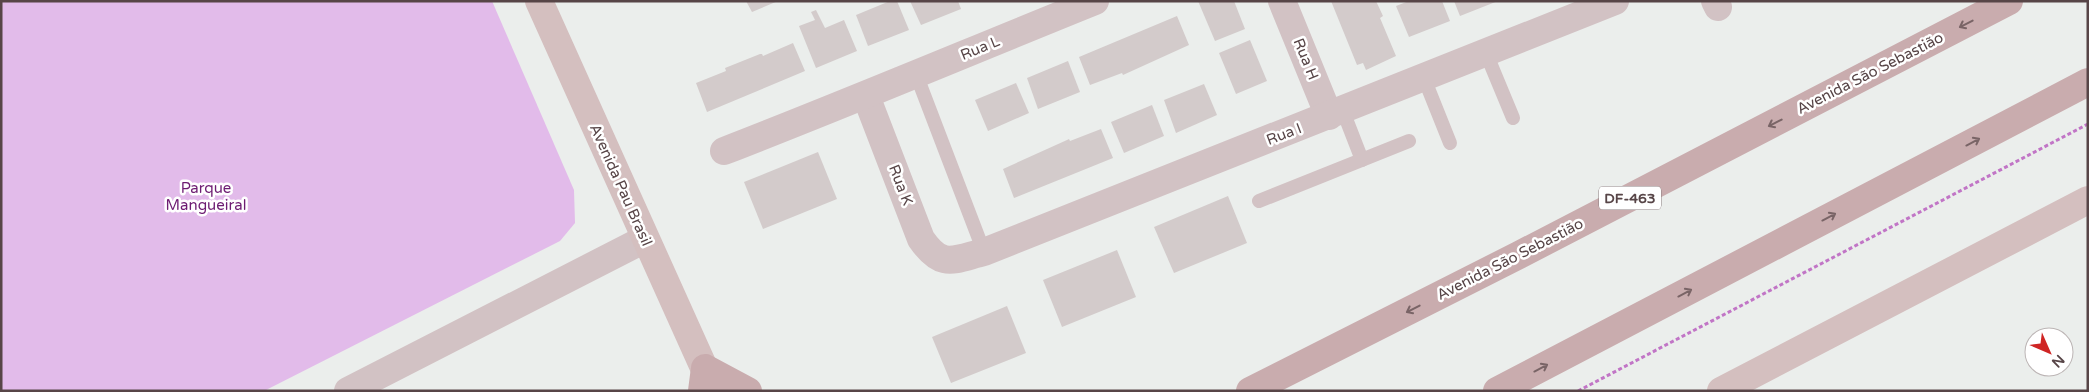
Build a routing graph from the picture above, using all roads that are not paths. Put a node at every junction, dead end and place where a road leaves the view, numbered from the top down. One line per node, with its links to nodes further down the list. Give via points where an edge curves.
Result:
1 (539, 1): 19 (street, Avenida Pau Brasil)
2 (1095, 1): 7 (street, Rua L)
3 (1282, 1): 11 (street, Rua H)
4 (1615, 1): 6 (street, Rua I)
5 (2009, 1): 25 (main road, Avenida São Sebastião / DF-463, one-way to 25)
6 (1486, 53): 8 (street, Rua I); 12 (lane)
7 (916, 74): 10 (street, Rua L); 20 (lane)
8 (1424, 78): 11 (street, Rua I); 14 (lane)
9 (2088, 82): 26 (main road, one-way to 9)
10 (866, 96): 15 (street, Rua L); 21 (street, Rua K, via 921,239 932,254)
11 (1336, 113): 16 (lane); 20 (street, Rua I)
12 (1513, 118)
13 (1409, 141): 16 (lane)
14 (1450, 143)
15 (724, 151)
16 (1362, 160): 18 (lane)
17 (2088, 200): 27 (street)
18 (1259, 201)
19 (645, 239): 22 (street, Avenida Pau Brasil); 23 (street)
20 (984, 252): 21 (street, Rua I)
21 (950, 260)
22 (707, 383): 24 (main road)
23 (348, 391)
24 (748, 391)
25 (1250, 391)
26 (1498, 391)
27 (1721, 391)

